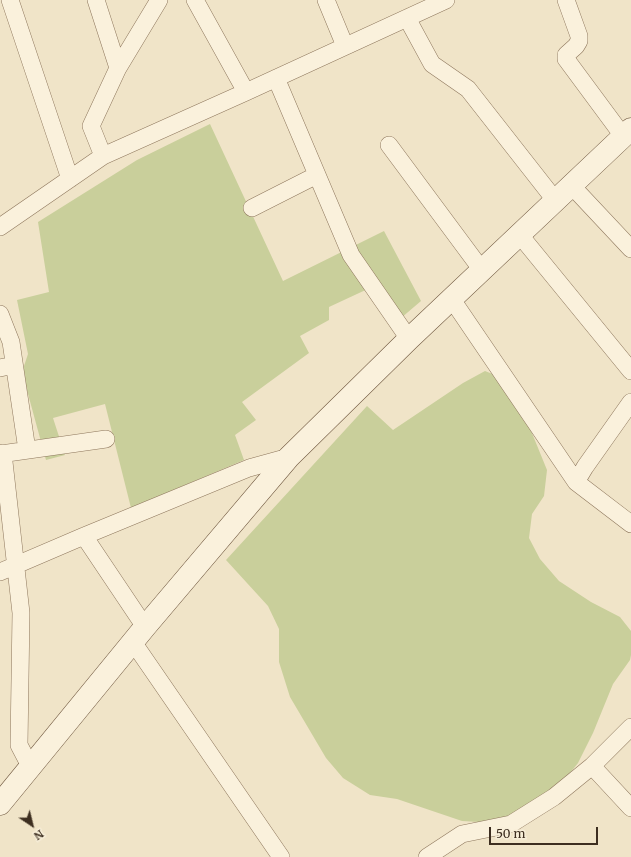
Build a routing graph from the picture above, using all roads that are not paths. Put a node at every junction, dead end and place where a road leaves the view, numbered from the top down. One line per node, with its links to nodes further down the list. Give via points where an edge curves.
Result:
1 (10, 0): 17 (street)
2 (96, 0): 10 (street)
3 (159, 0): 10 (street)
4 (195, 0): 12 (street)
5 (326, 0): 9 (street)
6 (446, 0): 8 (street)
7 (566, 0): 13 (street, via 579,36 579,42 566,54 566,59)
8 (408, 18): 9 (street); 19 (street, via 432,64 468,89)
9 (345, 46): 11 (street)
10 (118, 68): 15 (street, via 91,126)
11 (276, 78): 12 (street); 16 (street)
12 (246, 92): 15 (street)
13 (627, 132): 18 (main road)
14 (389, 145): 24 (street)
15 (103, 156): 17 (street)
16 (317, 175): 20 (street); 27 (street, via 351,255)
17 (70, 179): 21 (street)
18 (571, 184): 19 (main road); 23 (street)
19 (555, 200): 22 (main road)
20 (252, 208)
21 (1, 225)
22 (519, 234): 24 (main road); 29 (street)
23 (631, 249)
24 (482, 269): 25 (main road)
25 (451, 298): 27 (main road); 35 (street)
26 (0, 314): 28 (street, via 11,342)
27 (409, 338): 34 (main road)
28 (7, 367): 32 (street)
29 (631, 371)
30 (631, 402): 35 (street)
31 (106, 438): 32 (street)
32 (27, 450): 33 (street)
33 (1, 454): 38 (street)
34 (289, 457): 37 (street, via 249,468); 40 (main road)
35 (576, 482): 36 (street)
36 (631, 524)
37 (84, 536): 38 (street); 40 (street)
38 (16, 564): 39 (street); 43 (street, via 22,613 19,745)
39 (0, 572)
40 (139, 634): 43 (main road); 46 (street)
41 (631, 727): 42 (street)
42 (592, 766): 45 (street); 47 (street, via 554,797 511,824 462,834)
43 (31, 768): 44 (main road)
44 (0, 804)
45 (631, 808)
46 (281, 857)
47 (427, 857)

